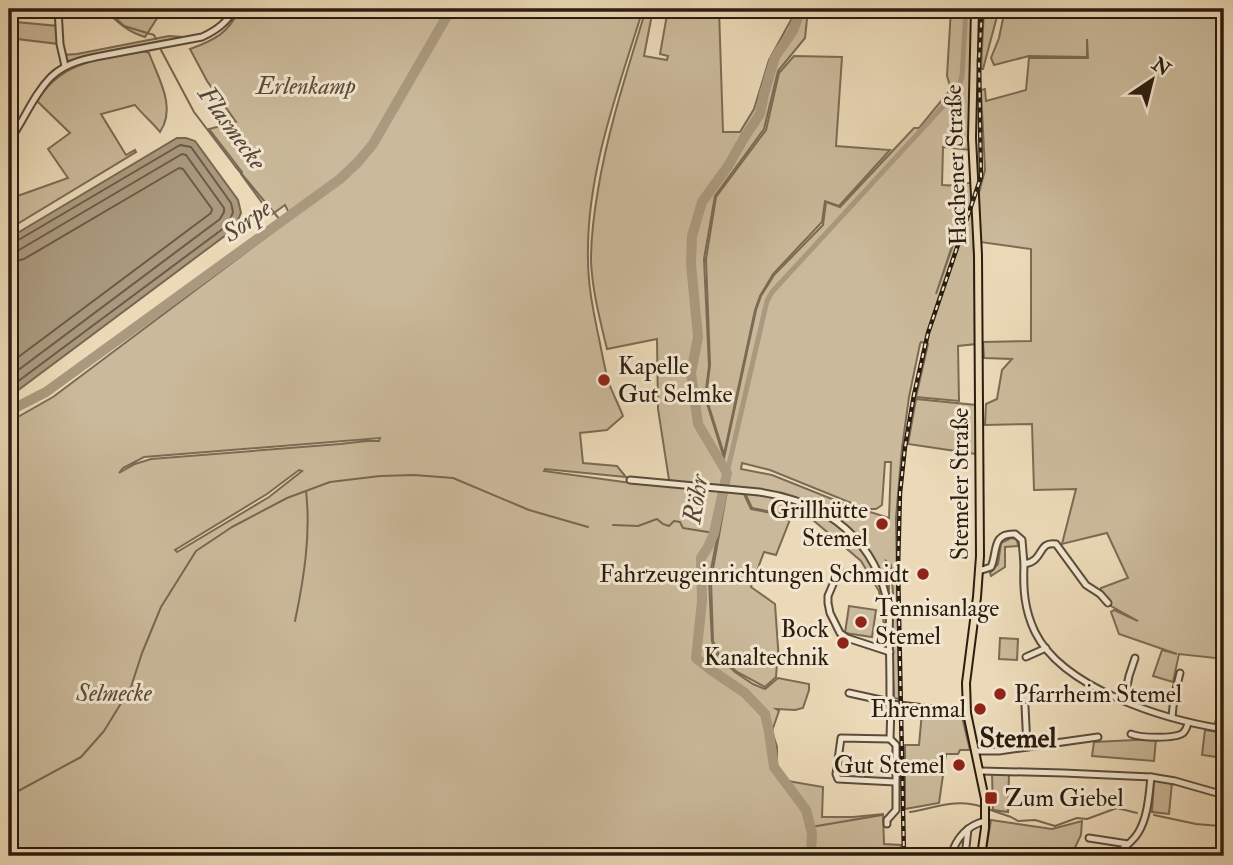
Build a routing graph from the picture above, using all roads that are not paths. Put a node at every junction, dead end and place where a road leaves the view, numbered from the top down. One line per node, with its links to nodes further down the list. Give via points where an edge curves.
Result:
1 (58, 9): 4 (street)
2 (234, 9): 4 (street, via 219,28 202,37)
3 (975, 9): 6 (main road, Hachener Straße, via 972,138)
4 (65, 66): 5 (street, via 40,90)
5 (9, 141)
6 (979, 319): 10 (main road, Stemeler Straße)
7 (630, 480): 13 (street, via 760,492 821,511 848,530 869,555 889,611)
8 (1024, 564): 10 (street, via 1022,540 1008,534 998,540 991,567); 11 (street, via 1038,558 1045,546 1056,544 1086,585); 12 (street, via 1026,606)
9 (839, 570): 13 (street, via 828,603 840,633)
10 (979, 571): 21 (main road, Stemeler Straße, via 966,683)
11 (1108, 603)
12 (1046, 648): 14 (street); 18 (street, via 1062,666)
13 (890, 652): 19 (street)
14 (1026, 657)
15 (1135, 658): 18 (street)
16 (1180, 673): 23 (street)
17 (849, 693): 19 (street)
18 (1124, 701): 23 (street)
19 (891, 703): 21 (street); 28 (street)
20 (1025, 706): 29 (street)
21 (967, 713): 30 (main road, Stemeler Straße)
22 (1224, 714): 25 (street)
23 (1172, 717): 24 (street)
24 (1188, 723): 25 (street); 26 (street, via 1178,735)
25 (1221, 728)
26 (1131, 734)
27 (1098, 737): 29 (street)
28 (890, 739): 33 (street, via 895,745); 33 (street, via 841,738 836,774 838,779)
29 (1027, 747): 30 (street)
30 (975, 751): 31 (main road, Stemeler Straße)
31 (981, 771): 32 (street); 35 (main road, Stemeler Straße)
32 (1151, 777): 34 (street); 39 (street, via 1139,833)
33 (895, 782): 36 (street, via 896,810)
34 (1224, 795)
35 (985, 821): 37 (street); 42 (main road, Stemeler Straße)
36 (887, 824)
37 (968, 829): 40 (street); 41 (street)
38 (1089, 838): 39 (street)
39 (1128, 844): 43 (street)
40 (951, 856)
41 (965, 856)
42 (981, 856)
43 (1113, 856)

